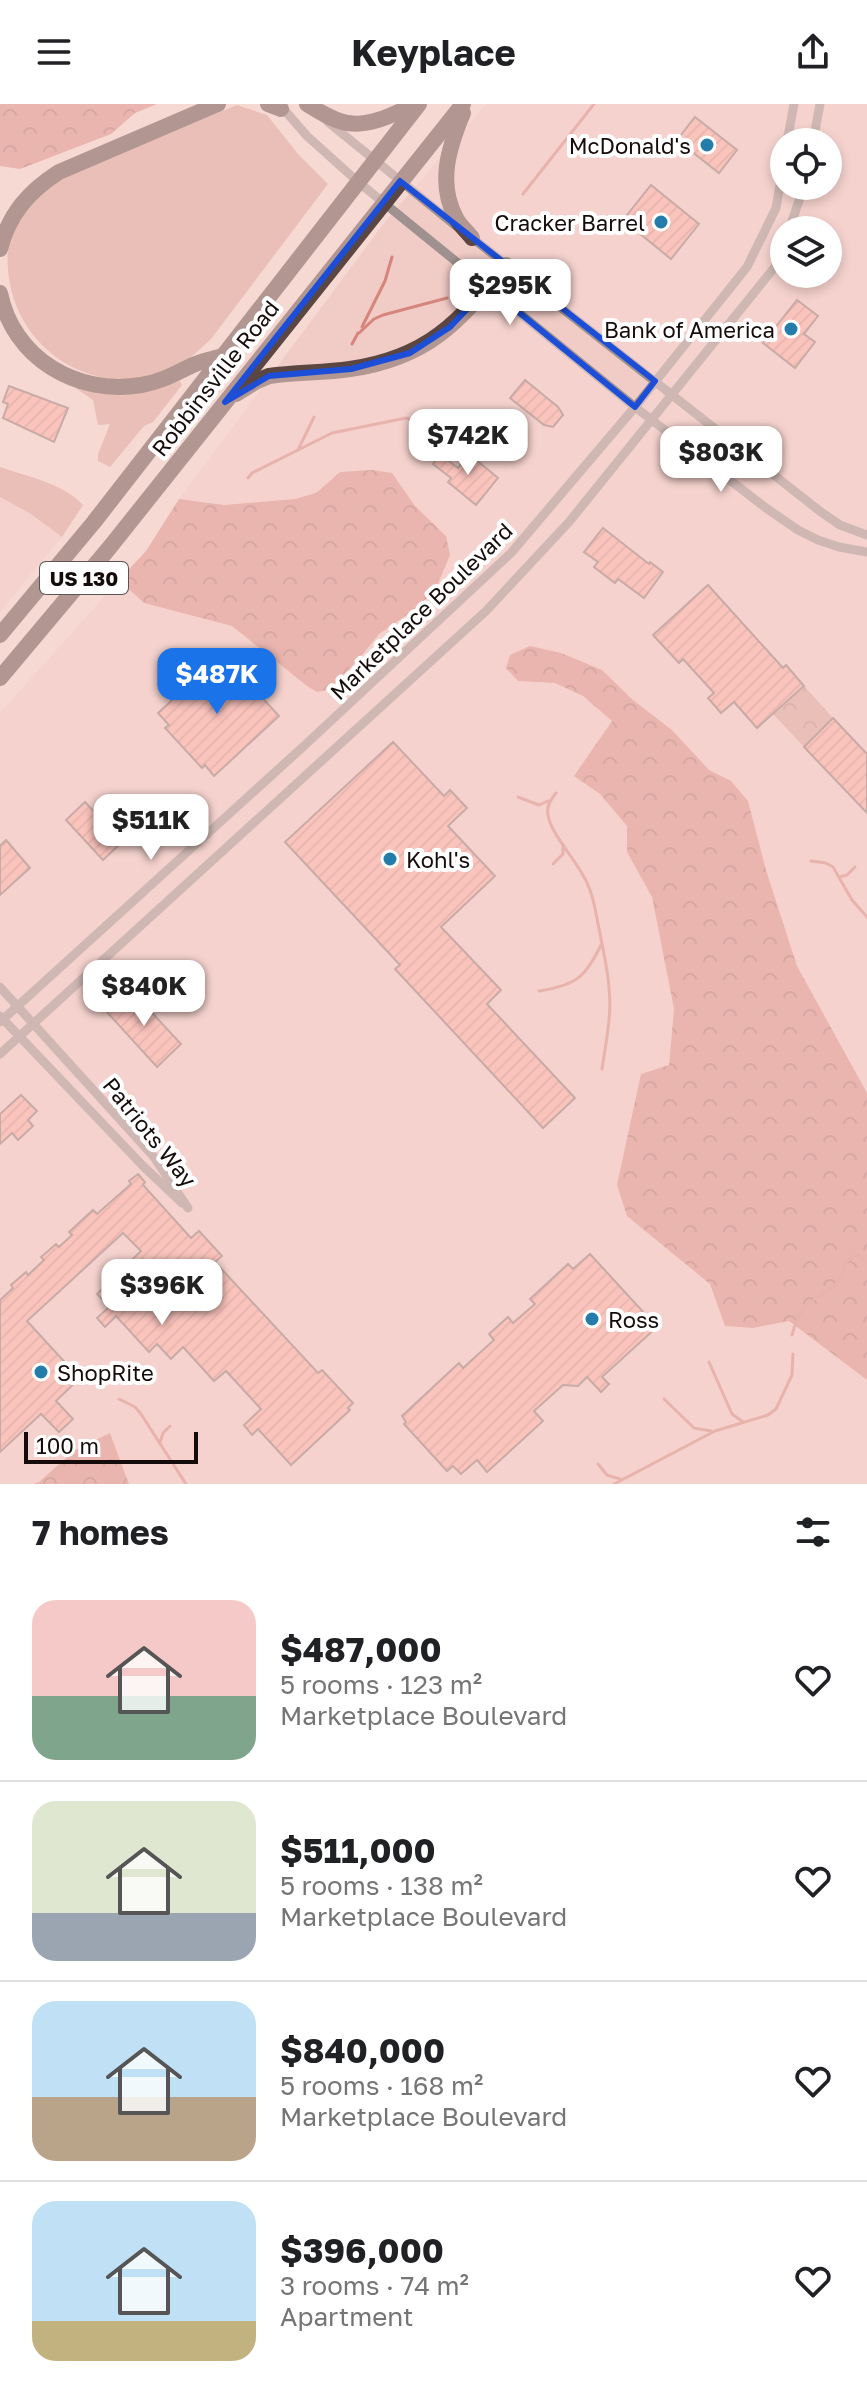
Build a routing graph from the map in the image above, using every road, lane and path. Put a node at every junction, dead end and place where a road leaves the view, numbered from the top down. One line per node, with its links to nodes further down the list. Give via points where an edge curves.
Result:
1 (218, 104): 16 (highway, via 42,182 12,218)
2 (306, 104): 3 (highway, via 349,124 363,124); 10 (street)
3 (418, 104): 10 (highway, Robbinsville Road / US 130)
4 (465, 104): 12 (highway, Robbinsville Road / US 130); 15 (highway, via 445,168 456,217)
5 (794, 104): 8 (street)
6 (820, 104): 9 (street)
7 (276, 106): 11 (street)
8 (790, 128)
9 (816, 128)
10 (375, 159): 11 (highway, Robbinsville Road / US 130); 12 (street)
11 (357, 181): 14 (street); 21 (highway, Robbinsville Road / US 130)
12 (400, 181): 14 (highway, Robbinsville Road / US 130); 15 (street)
13 (777, 200): 22 (street, Marketplace Boulevard, via 747,267)
14 (384, 202): 19 (street); 24 (highway, Robbinsville Road / US 130)
15 (472, 238): 17 (street)
16 (0, 249)
17 (506, 265): 19 (highway); 22 (street)
18 (770, 273): 23 (street, Marketplace Boulevard)
19 (488, 287): 24 (highway, via 450,327 410,353 351,369 269,376); 25 (street)
20 (0, 293): 21 (highway, via 26,348 75,380 141,385)
21 (223, 356): 29 (highway, Robbinsville Road / US 130)
22 (655, 381): 23 (street); 25 (street, Marketplace Boulevard)
23 (672, 394): 26 (street, Marketplace Boulevard); 27 (street, via 821,512)
24 (225, 402): 30 (highway, Robbinsville Road / US 130)
25 (635, 407): 26 (street); 32 (street, Marketplace Boulevard, via 511,553)
26 (651, 420): 28 (street, via 798,530); 34 (street, Marketplace Boulevard, via 569,522 486,611)
27 (867, 535)
28 (867, 552)
29 (0, 635)
30 (0, 678)
31 (0, 987): 32 (street, Patriots Way)
32 (18, 1006): 33 (street, Marketplace Boulevard); 34 (street, Patriots Way)
33 (1, 1019): 35 (street, Patriots Way)
34 (34, 1023): 35 (street, Marketplace Boulevard); 35 (street, Patriots Way, via 154,1157 188,1208)
35 (19, 1037): 36 (street, Marketplace Boulevard)
36 (0, 1054)

